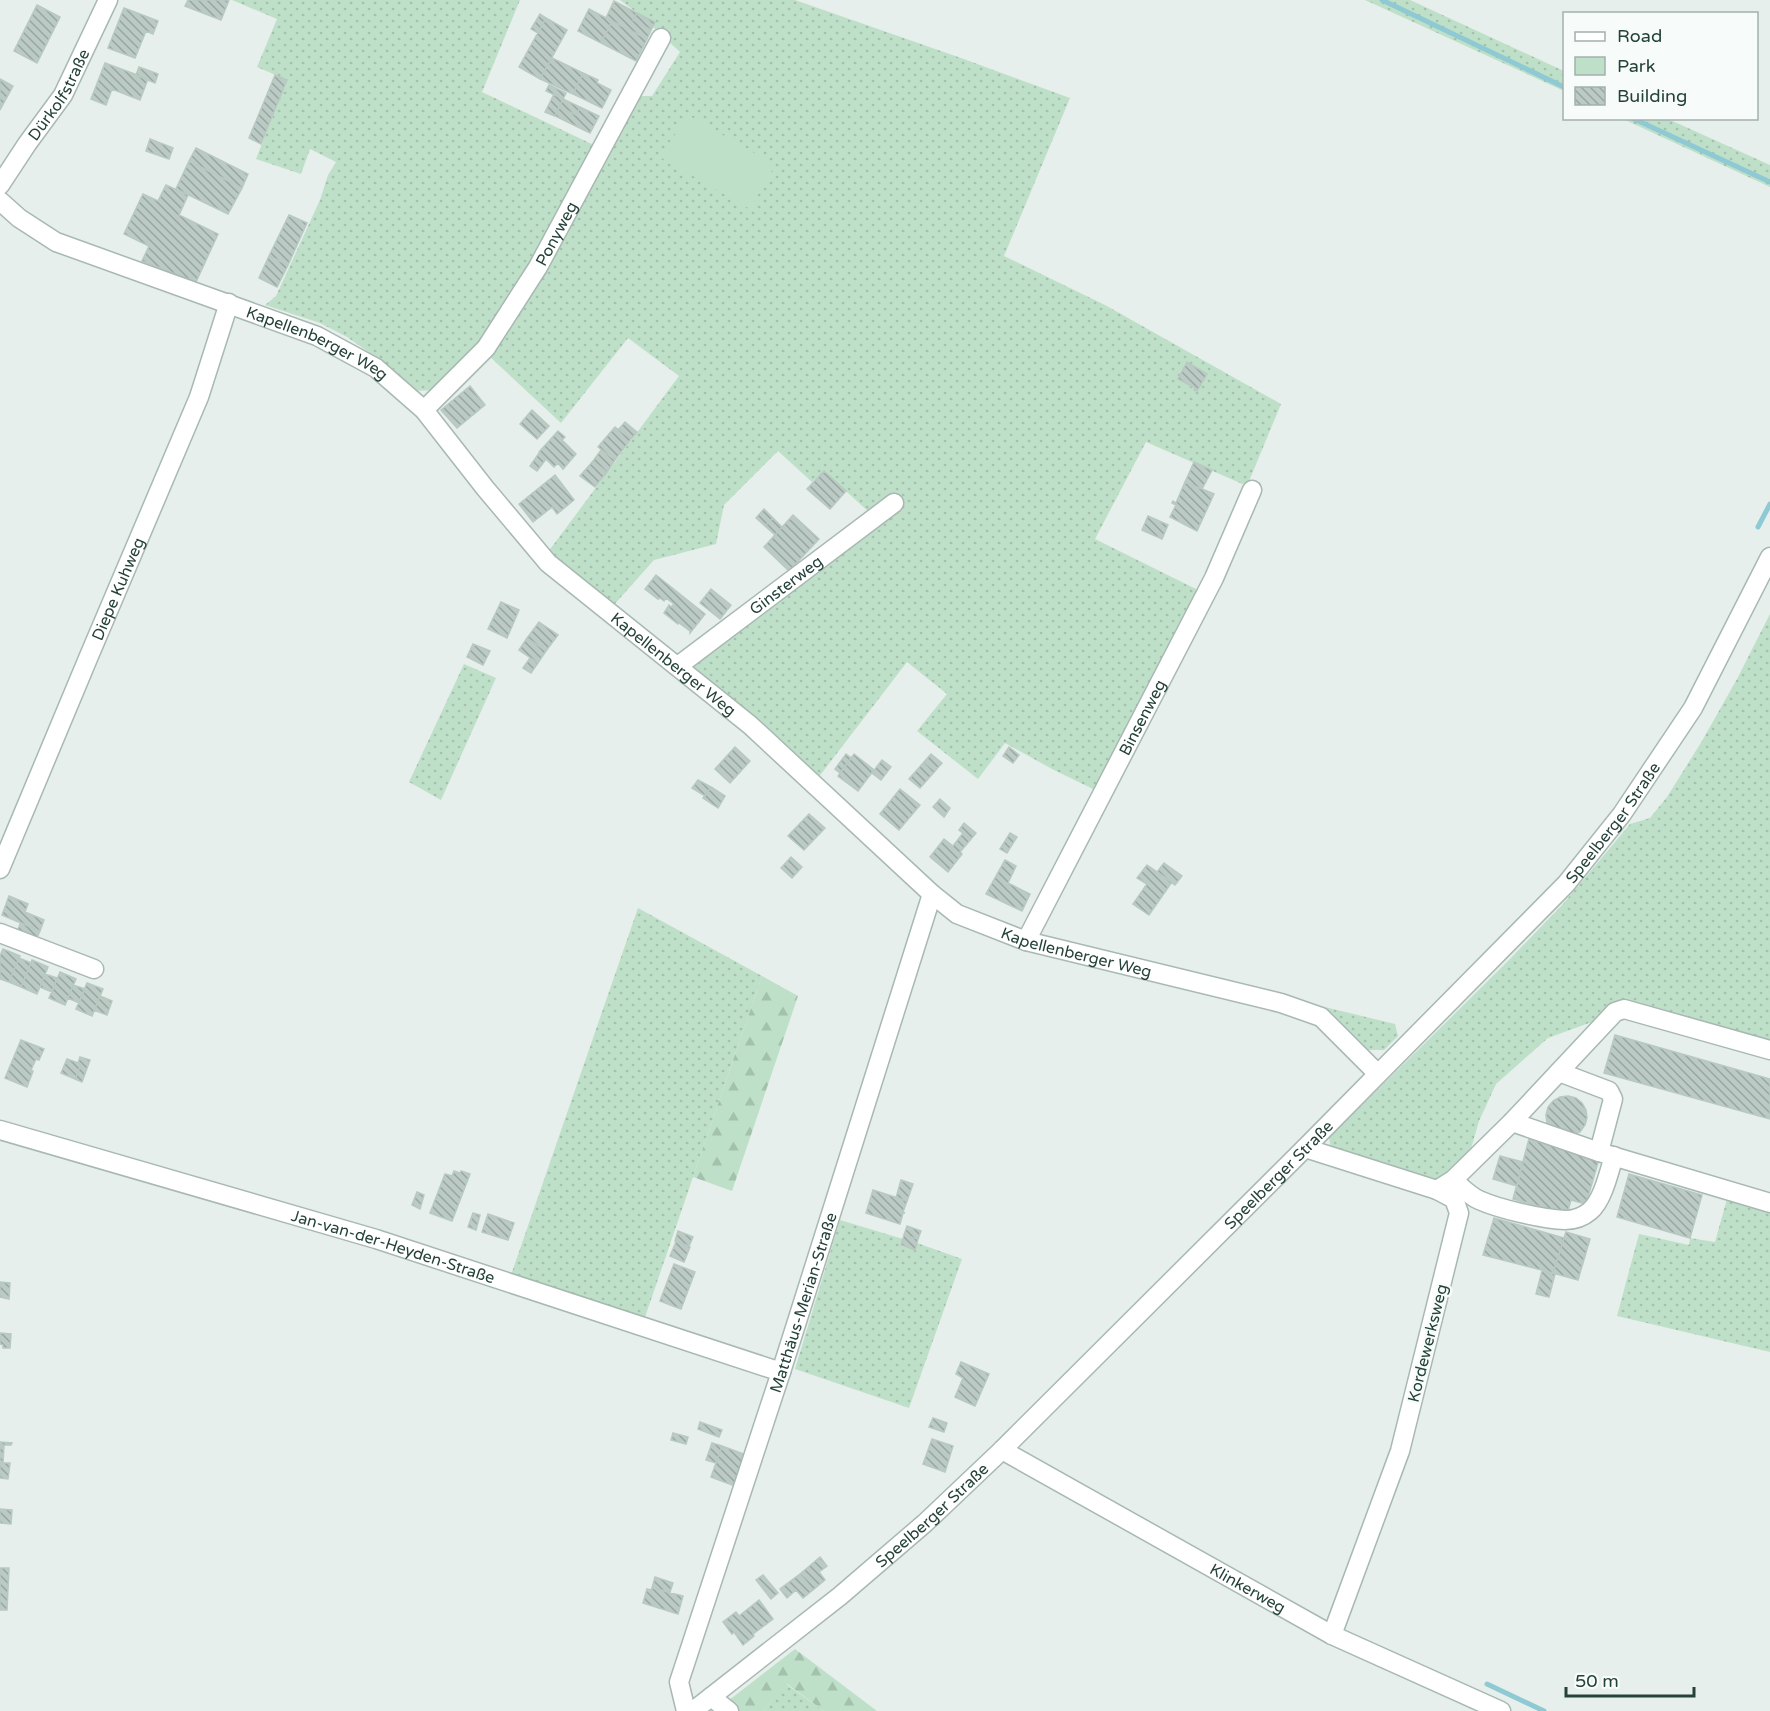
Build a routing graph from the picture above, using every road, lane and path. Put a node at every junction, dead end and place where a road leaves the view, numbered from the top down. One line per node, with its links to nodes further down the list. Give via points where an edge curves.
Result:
1 (108, 0): 3 (street, Dürkolfstraße, via 63,95)
2 (661, 38): 6 (street, Ponyweg, via 531,278 486,348)
3 (0, 185)
4 (0, 201): 5 (street, Kapellenberger Weg, via 56,242)
5 (229, 303): 6 (street, Kapellenberger Weg, via 317,336 376,368); 11 (street, Diepe Kuhweg, via 199,397)
6 (424, 410): 10 (street, Kapellenberger Weg, via 548,563)
7 (1252, 490): 14 (street, Binsenweg, via 1214,578)
8 (894, 503): 10 (street, Ginsterweg)
9 (1770, 557): 18 (street, Speelberger Straße, via 1693,708 1622,814 1566,884)
10 (678, 666): 12 (street, Kapellenberger Weg, via 750,725)
11 (0, 869)
12 (932, 894): 14 (street, Kapellenberger Weg, via 957,914); 26 (street, Matthäus-Merian-Straße)
13 (0, 933): 15 (street)
14 (1026, 941): 18 (street, Kapellenberger Weg, via 1281,1003 1320,1017)
15 (94, 969)
16 (1770, 1050): 17 (street, via 1624,1009 1615,1012)
17 (1559, 1071): 19 (street); 22 (street, via 1609,1091 1613,1099)
18 (1377, 1073): 21 (street, Speelberger Straße)
19 (1512, 1122): 22 (street); 23 (street)
20 (0, 1130): 26 (street, Jan-van-der-Heyden-Straße, via 376,1239)
21 (1305, 1148): 24 (street, Kordewerksweg); 27 (street, Speelberger Straße)
22 (1607, 1154): 23 (street, via 1598,1202 1578,1218 1565,1220 1498,1207 1477,1199); 25 (street)
23 (1453, 1180): 24 (street)
24 (1437, 1190): 28 (street, Kordewerksweg, via 1454,1200 1459,1213 1400,1451)
25 (1770, 1203)
26 (781, 1372): 30 (street, Matthäus-Merian-Straße, via 679,1682)
27 (1002, 1450): 28 (street, Klinkerweg); 29 (street, Speelberger Straße, via 840,1596)
28 (1332, 1635): 33 (street, Klinkerweg)
29 (711, 1697): 31 (street, Speelberger Straße); 32 (street)
30 (686, 1711)
31 (693, 1711)
32 (729, 1711)
33 (1501, 1711)

